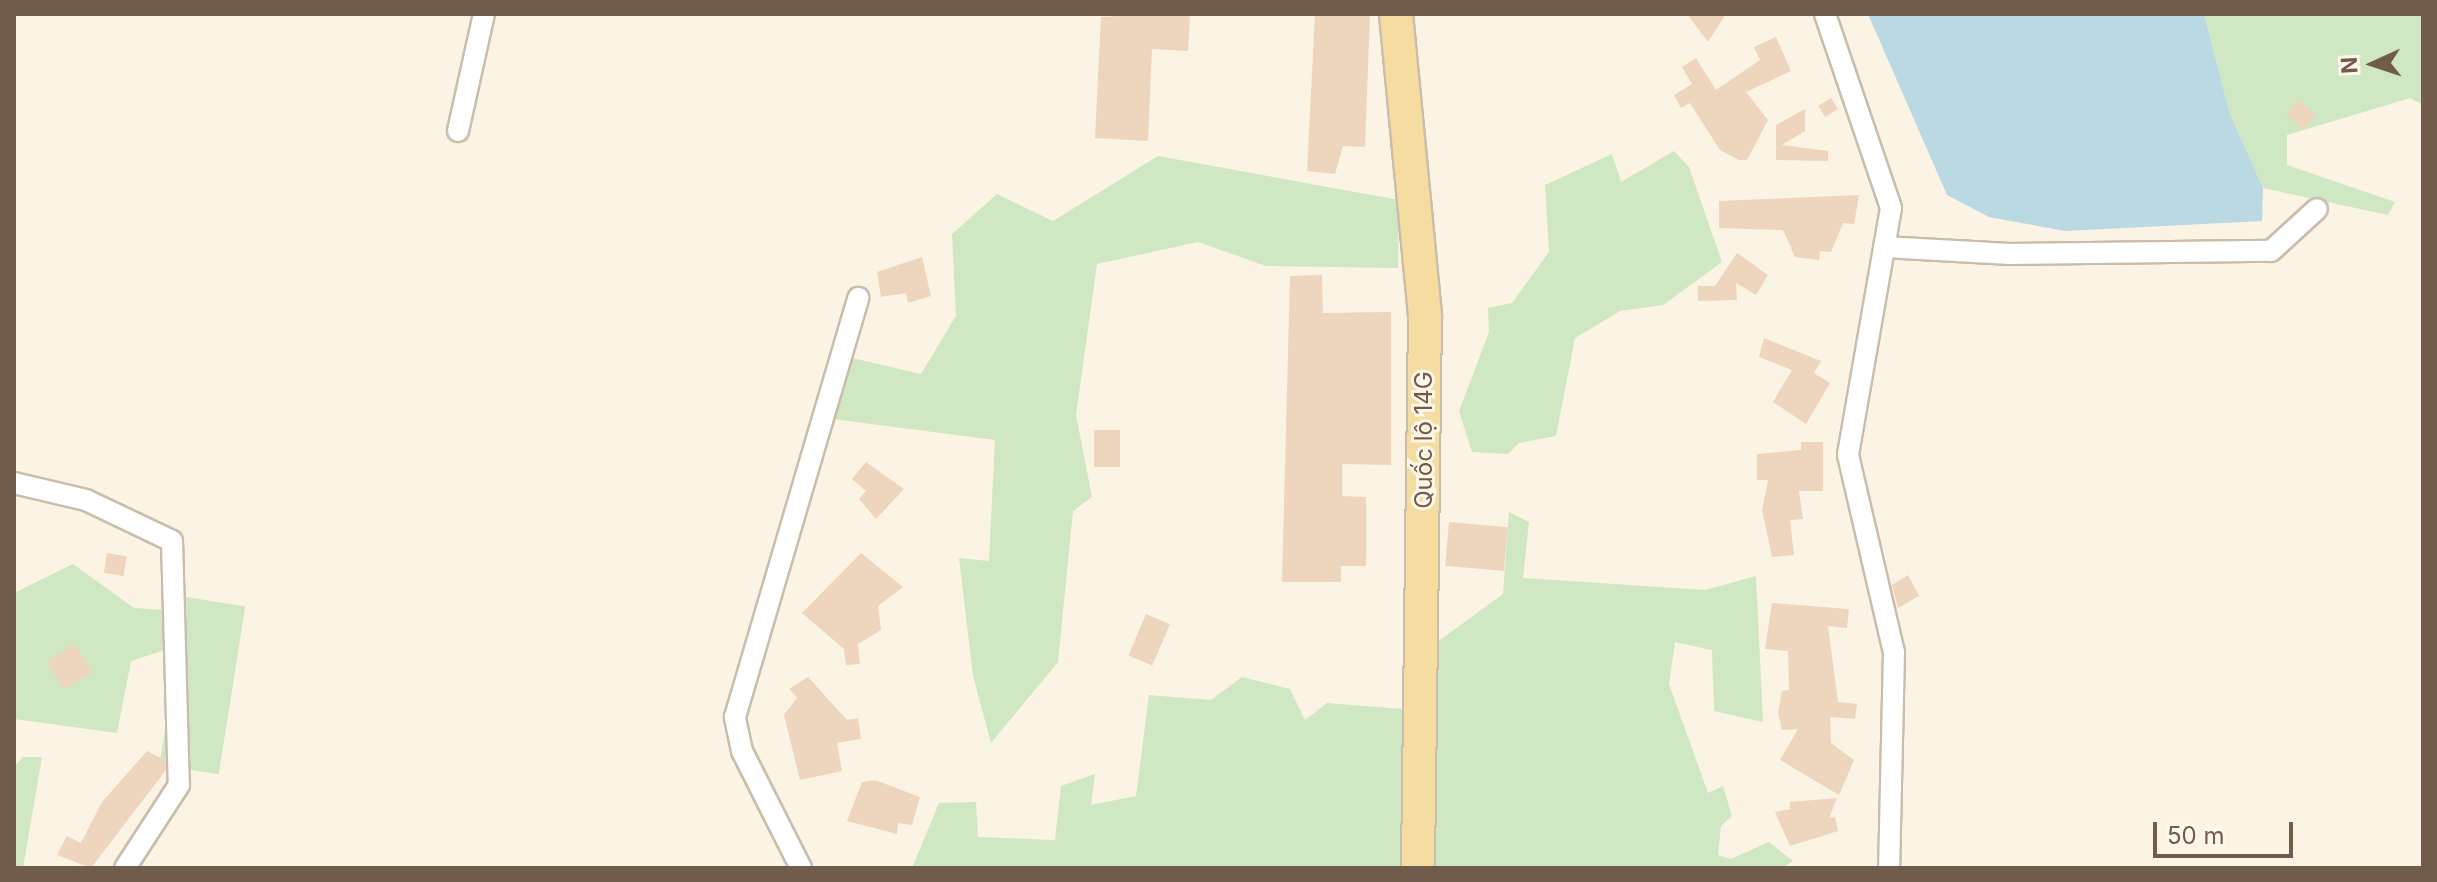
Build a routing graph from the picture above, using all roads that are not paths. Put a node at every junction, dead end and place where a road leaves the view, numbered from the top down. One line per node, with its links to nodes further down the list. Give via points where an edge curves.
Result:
1 (484, 14): 4 (street)
2 (1396, 14): 11 (main road, Quốc lộ 14G, via 1425,316)
3 (1825, 14): 6 (street, via 1889,186)
4 (458, 131)
5 (2317, 209): 6 (street, via 2271,251 2010,254)
6 (1884, 247): 12 (street, via 1848,455 1894,652)
7 (858, 298): 10 (street, via 735,717 742,751)
8 (14, 483): 9 (street, via 86,500 170,536 179,785)
9 (125, 868)
10 (801, 868)
11 (1418, 868)
12 (1889, 868)

